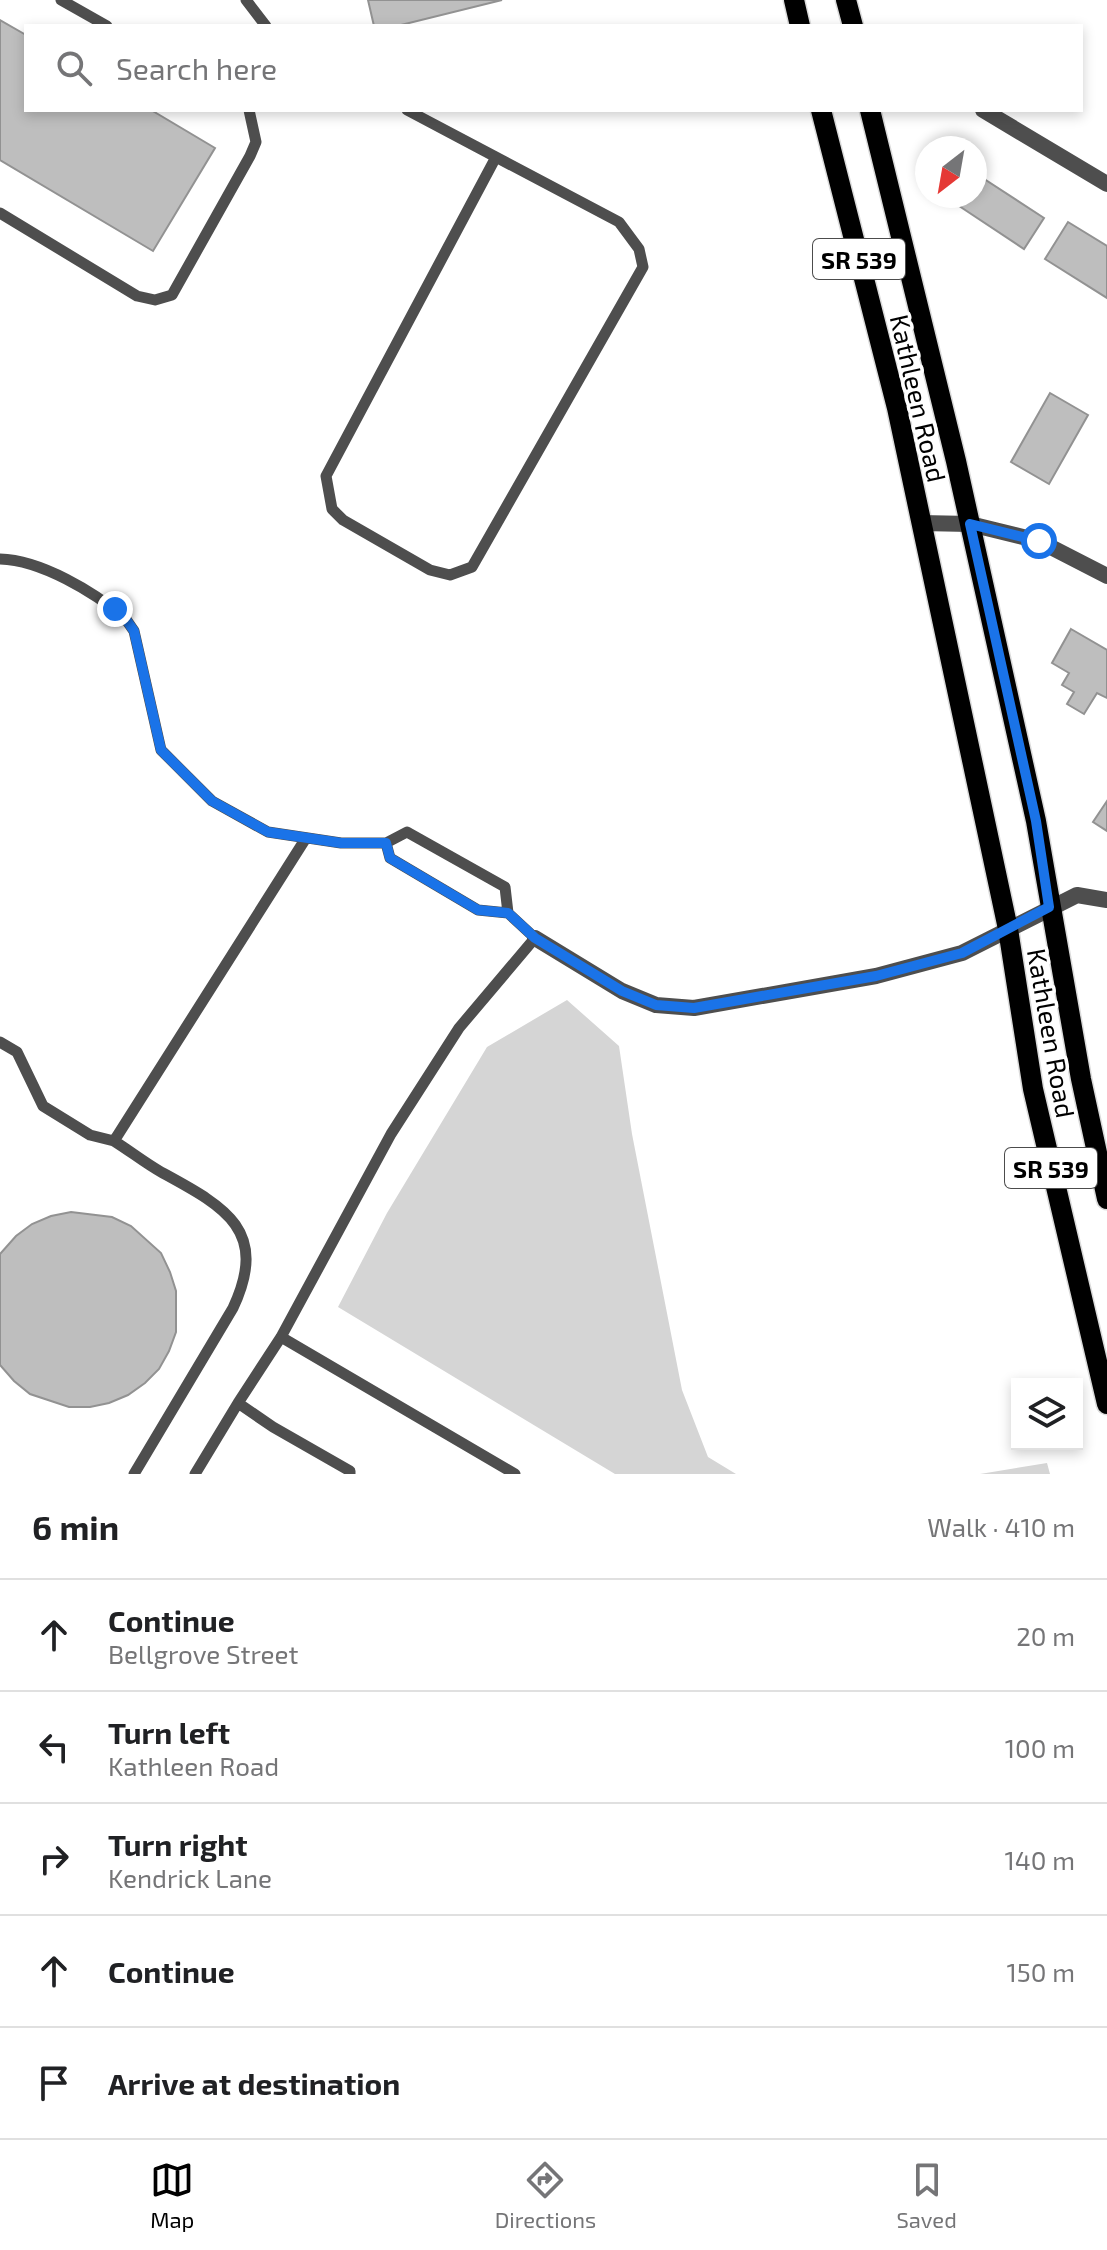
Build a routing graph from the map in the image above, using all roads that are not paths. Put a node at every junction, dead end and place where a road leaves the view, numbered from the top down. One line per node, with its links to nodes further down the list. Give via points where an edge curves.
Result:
1 (61, 0): 5 (lane)
2 (246, 0): 6 (lane)
3 (794, 0): 7 (main road)
4 (846, 0): 8 (main road)
5 (103, 24)
6 (264, 24)
7 (800, 24)
8 (852, 24)
9 (249, 112): 16 (lane, via 256,142 172,295 155,300 137,296)
10 (411, 112): 14 (lane)
11 (822, 112): 17 (main road, Kathleen Road / SR 539)
12 (870, 112): 18 (main road, Kathleen Road / SR 539)
13 (986, 112): 15 (street)
14 (496, 157): 14 (lane, via 619,222 639,249 643,267 472,567 450,575 430,570 343,520 332,509 326,476)
15 (1107, 184)
16 (0, 213)
17 (921, 523): 18 (street); 26 (main road, Kathleen Road / SR 539)
18 (970, 524): 20 (street, via 1039,541); 24 (main road, Kathleen Road / SR 539, via 1036,821)
19 (0, 559): 21 (lane, via 43,567 125,618 134,631 161,750 212,801 268,832)
20 (1107, 576)
21 (306, 838): 22 (lane); 29 (lane)
22 (386, 843): 25 (lane, via 390,858 478,910); 25 (lane, via 407,832 505,887)
23 (1107, 900): 24 (street, via 1077,895)
24 (1049, 907): 26 (street); 30 (main road, Kathleen Road / SR 539)
25 (508, 913): 27 (lane)
26 (1008, 929): 27 (street, via 962,953 876,976 694,1008 656,1005 622,991); 33 (main road, Kathleen Road / SR 539, via 1033,1089)
27 (535, 938): 31 (lane, via 459,1028 391,1134)
28 (0, 1042): 29 (lane, via 17,1052 43,1106 90,1135)
29 (114, 1141): 34 (lane, via 205,1196 236,1223 247,1265 233,1308)
30 (1107, 1199)
31 (281, 1337): 32 (lane); 37 (lane)
32 (238, 1403): 35 (lane); 36 (lane)
33 (1107, 1404)
34 (134, 1474)
35 (195, 1474)
36 (350, 1474)
37 (515, 1474)

